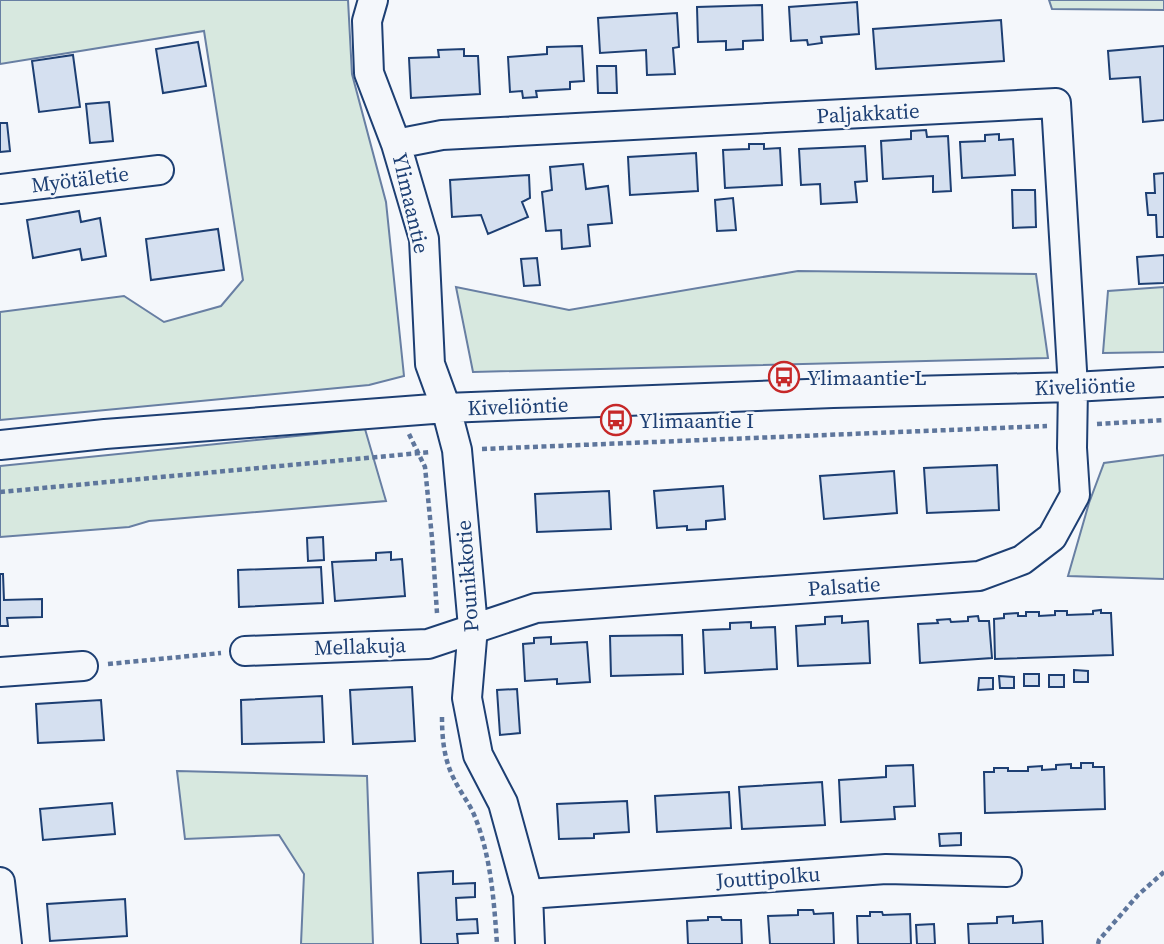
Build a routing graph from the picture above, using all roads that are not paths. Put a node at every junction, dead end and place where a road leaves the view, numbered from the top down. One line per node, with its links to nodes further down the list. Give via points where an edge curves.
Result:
1 (373, 0): 2 (street, Ylimaantie, via 367,21 369,73)
2 (396, 144): 6 (street, Paljakkatie, via 442,135 1056,103); 7 (street, Ylimaantie, via 424,239 430,364)
3 (159, 170): 4 (street, Myötäletie)
4 (0, 189)
5 (1164, 382): 6 (street, Kiveliöntie)
6 (1073, 387): 7 (street, Kiveliöntie); 9 (street, Palsatie, via 1075,495 1052,537 1022,560 979,576 536,608)
7 (446, 408): 8 (street, Kiveliöntie); 9 (street, Pounikkotie, via 457,450)
8 (0, 445)
9 (473, 628): 10 (street, Mellakuja, via 428,644); 15 (street, Pounikkotie, via 467,698 478,755 503,803)
10 (245, 651)
11 (83, 666): 12 (street)
12 (0, 672)
13 (1007, 872): 15 (street, Jouttipolku, via 886,869)
14 (0, 881): 16 (street)
15 (528, 894): 17 (street, Pounikkotie)
16 (7, 944)
17 (530, 944)

